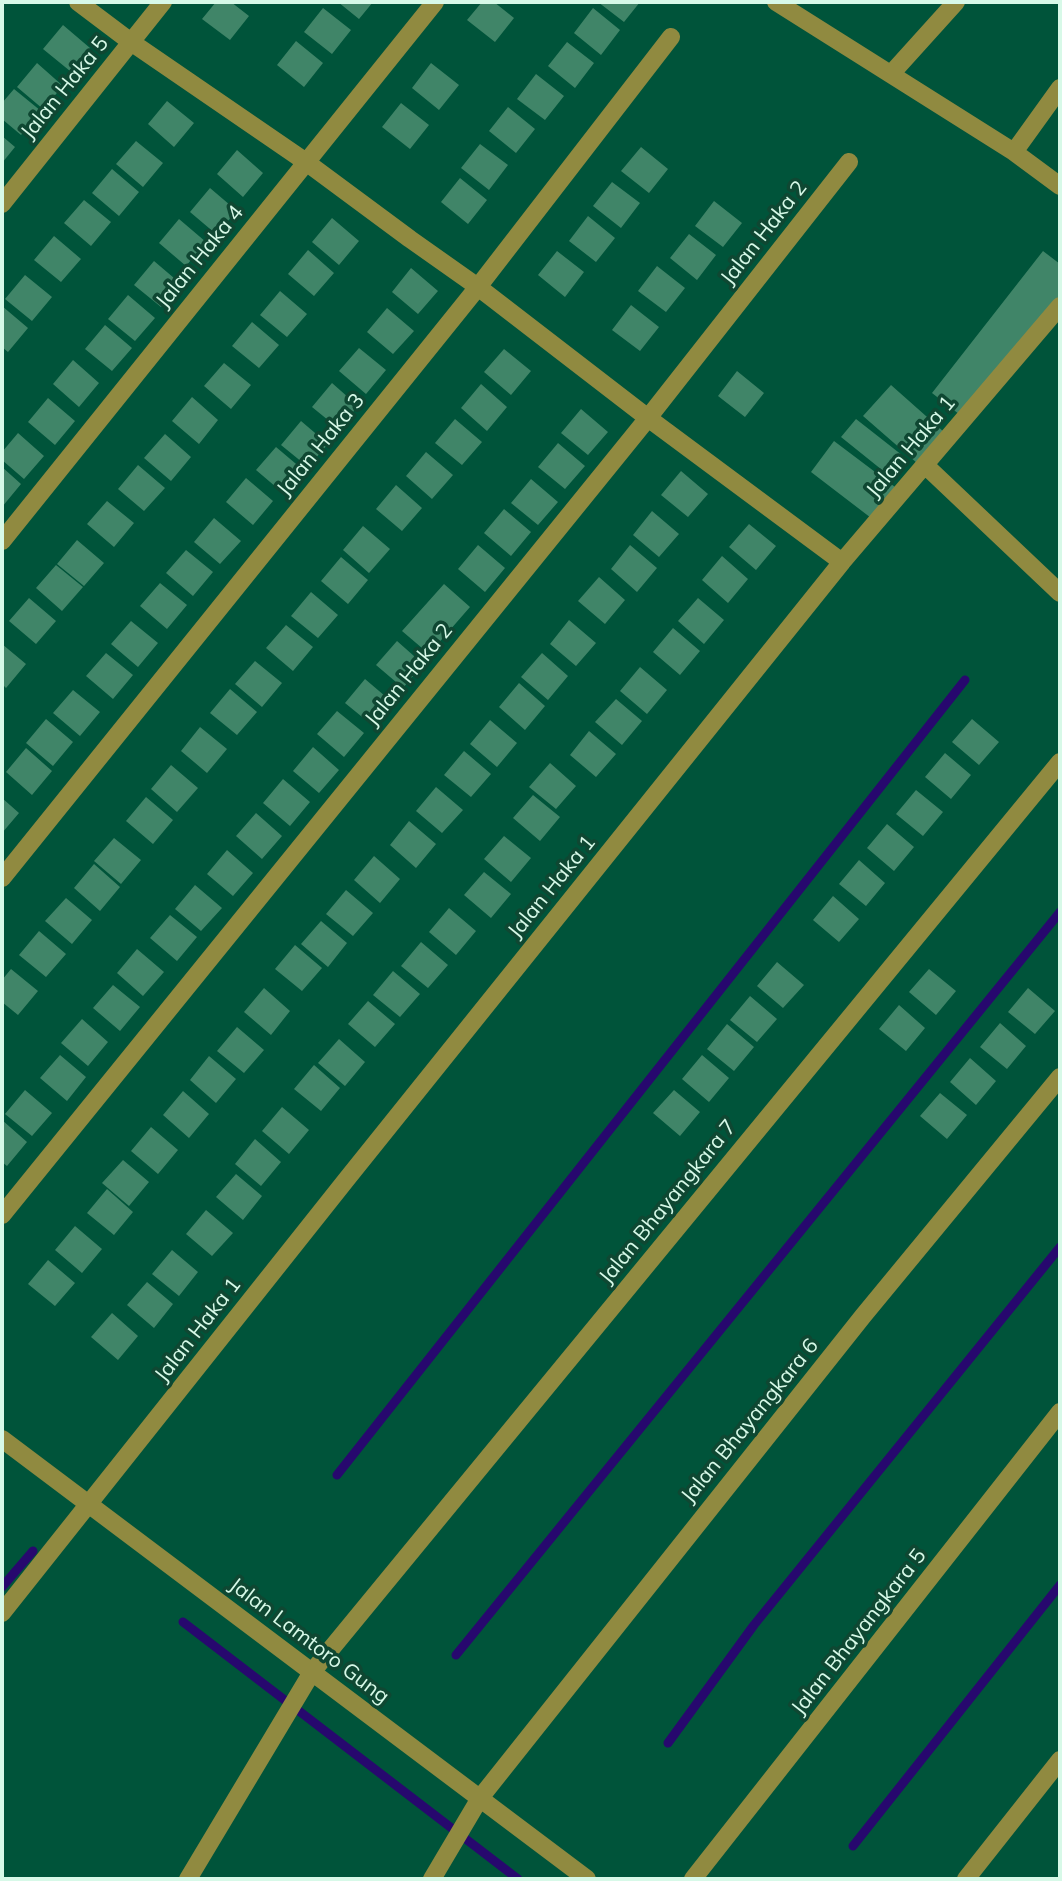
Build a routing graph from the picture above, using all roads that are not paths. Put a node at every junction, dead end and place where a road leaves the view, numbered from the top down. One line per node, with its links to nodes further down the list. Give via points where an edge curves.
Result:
1 (78, 2): 7 (street)
2 (163, 2): 7 (street, Jalan Haka 5)
3 (435, 2): 11 (street, Jalan Haka 4)
4 (776, 2): 8 (street)
5 (956, 2): 8 (street)
6 (671, 37): 15 (street, Jalan Haka 3)
7 (131, 42): 11 (street); 14 (street, Jalan Haka 5)
8 (891, 74): 10 (street)
9 (1060, 88): 10 (street)
10 (1014, 152): 13 (street)
11 (306, 162): 15 (street); 19 (street, Jalan Haka 4)
12 (849, 162): 17 (street, Jalan Haka 2)
13 (1060, 186)
14 (2, 204)
15 (478, 287): 17 (street); 23 (street, Jalan Haka 3)
16 (1060, 306): 18 (street, Jalan Haka 1)
17 (648, 418): 20 (street); 25 (street, Jalan Haka 2)
18 (926, 466): 20 (street, Jalan Haka 1); 21 (street)
19 (2, 541)
20 (842, 562): 28 (street, Jalan Haka 1)
21 (1060, 593)
22 (1060, 762): 30 (street, Jalan Bhayangkara 7)
23 (2, 878)
24 (1060, 1077): 32 (street, Jalan Bhayangkara 6, via 854,1327)
25 (2, 1215)
26 (1060, 1412): 36 (street, Jalan Bhayangkara 5)
27 (2, 1439): 28 (street, Jalan Lamtoro Gung)
28 (89, 1504): 29 (street, Jalan Haka 1); 30 (street, Jalan Lamtoro Gung)
29 (2, 1613)
30 (312, 1672): 32 (street, Jalan Lamtoro Gung); 33 (street, Jalan Bhayangkara 7)
31 (1060, 1760): 37 (street)
32 (480, 1798): 34 (street, Jalan Bhayangkara 6); 35 (street, Jalan Lamtoro Gung)
33 (188, 1879)
34 (432, 1879)
35 (587, 1879)
36 (693, 1879)
37 (966, 1879)

